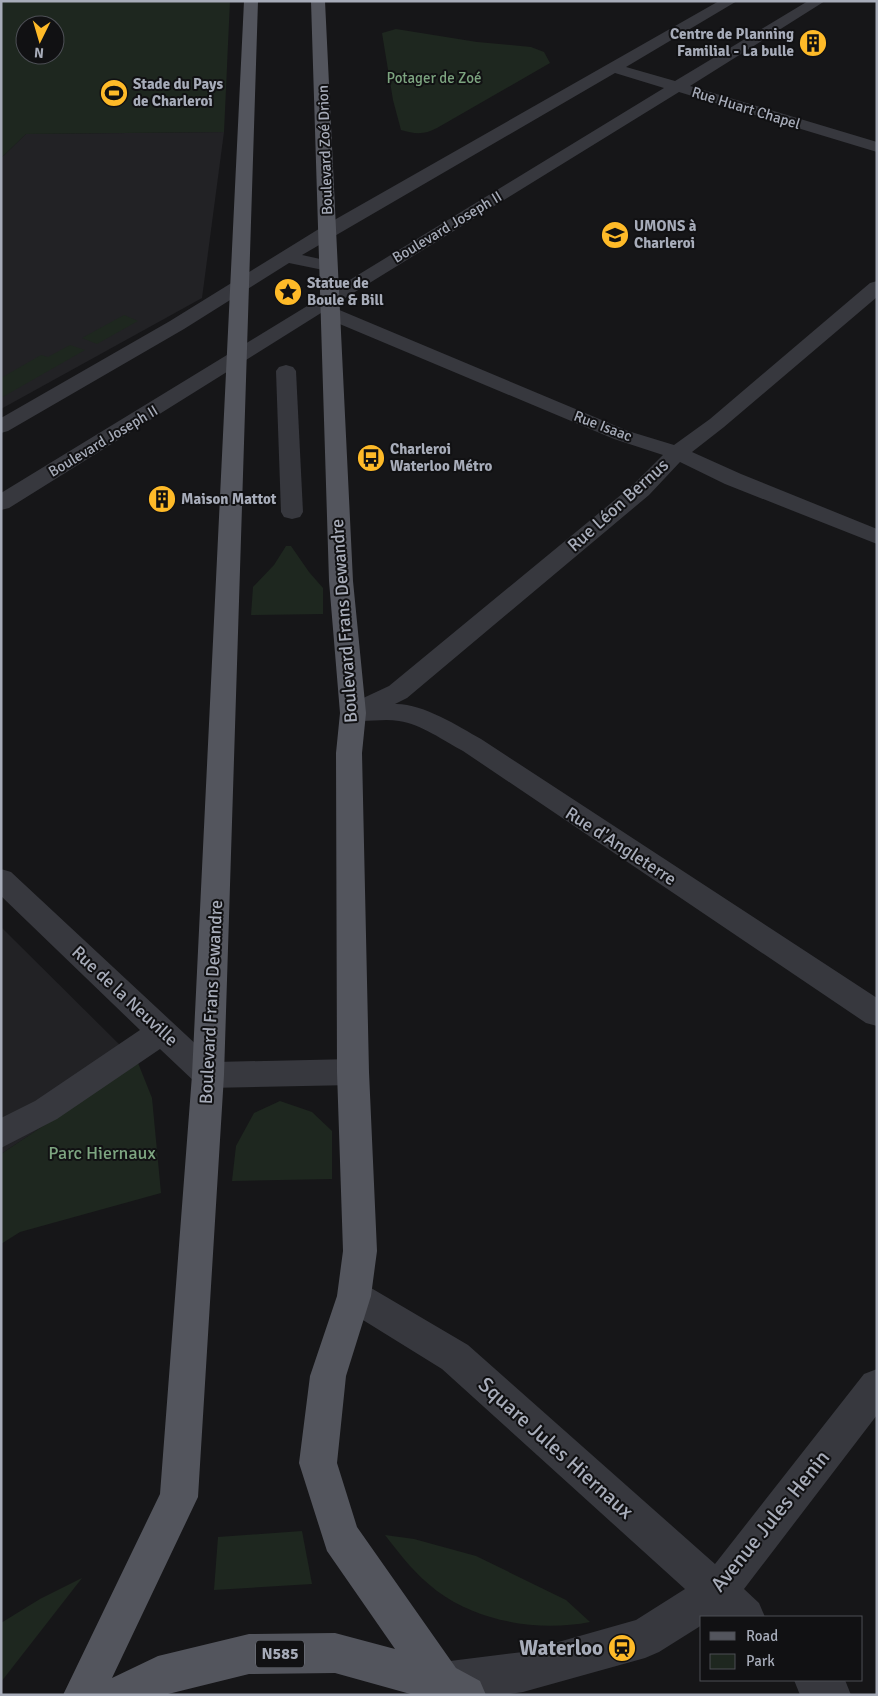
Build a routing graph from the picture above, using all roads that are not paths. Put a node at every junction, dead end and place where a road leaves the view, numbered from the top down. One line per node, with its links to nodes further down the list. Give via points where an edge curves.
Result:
1 (252, 1): 11 (main road)
2 (318, 1): 8 (main road, Boulevard Zoé Drion)
3 (730, 1): 5 (street)
4 (818, 1): 6 (street, Boulevard Joseph II)
5 (615, 68): 6 (street, Rue Huart Chapel); 8 (street)
6 (677, 87): 7 (street, Rue Huart Chapel); 13 (street, Boulevard Joseph II)
7 (877, 147)
8 (328, 231): 9 (street); 10 (main road, Boulevard Zoé Drion)
9 (285, 257): 10 (street); 11 (street)
10 (328, 266): 13 (main road, Boulevard Zoé Drion)
11 (240, 286): 14 (main road, Boulevard Frans Dewandre); 16 (street)
12 (877, 287): 17 (street, Rue Léon Bernus)
13 (329, 306): 14 (street, Boulevard Joseph II); 17 (street, Rue Isaac, via 622,435); 21 (main road, Boulevard Frans Dewandre, via 341,581)
14 (237, 358): 18 (street, Boulevard Joseph II); 26 (main road, Boulevard Frans Dewandre)
15 (286, 372): 19 (street)
16 (7, 420)
17 (677, 453): 20 (street, Rue Isaac); 21 (street, Rue Léon Bernus, via 641,490 398,692)
18 (1, 503)
19 (292, 512)
20 (877, 536)
21 (353, 713): 23 (street, Rue d'Angleterre, via 402,712 447,731); 25 (main road, Boulevard Frans Dewandre, via 349,754)
22 (1, 879): 24 (street, Rue de la Neuville)
23 (877, 1014)
24 (162, 1031): 26 (street, Rue de la Neuville); 27 (street, via 46,1110)
25 (353, 1072): 26 (street); 28 (main road, Boulevard Frans Dewandre, via 360,1251)
26 (208, 1074): 35 (main road, Boulevard Frans Dewandre, via 179,1497)
27 (1, 1134)
28 (354, 1296): 30 (street, Square Jules Hiernaux, via 455,1357); 34 (main road, Boulevard Frans Dewandre, via 328,1376 318,1463 341,1536)
29 (877, 1386): 30 (street, Avenue Jules Henin)
30 (731, 1605): 31 (street, Avenue Jules Henin)
31 (702, 1616)
32 (700, 1617): 34 (street, Avenue Jules Henin, via 644,1638)
33 (815, 1681): 37 (street)
34 (454, 1688): 36 (main road, N585, via 335,1653 249,1654 158,1676)
35 (83, 1695)
36 (122, 1695)
37 (831, 1695)

